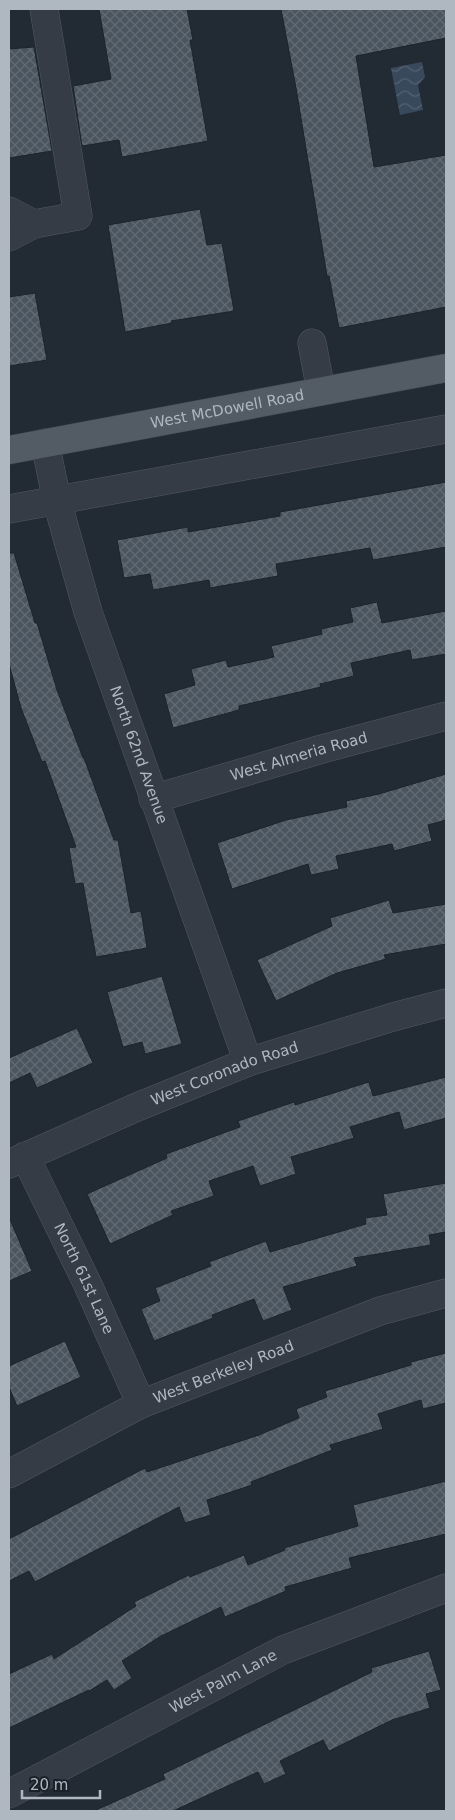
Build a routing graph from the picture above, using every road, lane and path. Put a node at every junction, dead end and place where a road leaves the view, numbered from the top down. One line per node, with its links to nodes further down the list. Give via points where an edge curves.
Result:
1 (44, 9): 3 (street, via 78,216)
2 (9, 211): 3 (street)
3 (34, 224): 4 (street)
4 (9, 237)
5 (312, 343): 7 (street)
6 (446, 368): 7 (main road, West McDowell Road)
7 (321, 391): 9 (main road, West McDowell Road)
8 (446, 429): 11 (street)
9 (44, 443): 10 (main road, West McDowell Road); 11 (street, North 62nd Avenue)
10 (9, 450)
11 (57, 500): 12 (street); 14 (street, North 62nd Avenue, via 88,612)
12 (9, 509)
13 (446, 716): 14 (street, West Almeria Road)
14 (153, 799): 16 (street, North 62nd Avenue)
15 (446, 1002): 16 (street, West Coronado Road)
16 (248, 1062): 17 (street, West Coronado Road)
17 (17, 1160): 19 (street, North 61st Lane, via 88,1285)
18 (446, 1293): 19 (street, West Berkeley Road, via 380,1311)
19 (141, 1404): 20 (street, West Berkeley Road)
20 (9, 1474)
21 (446, 1588): 22 (street, West Palm Lane, via 283,1650)
22 (9, 1794)

